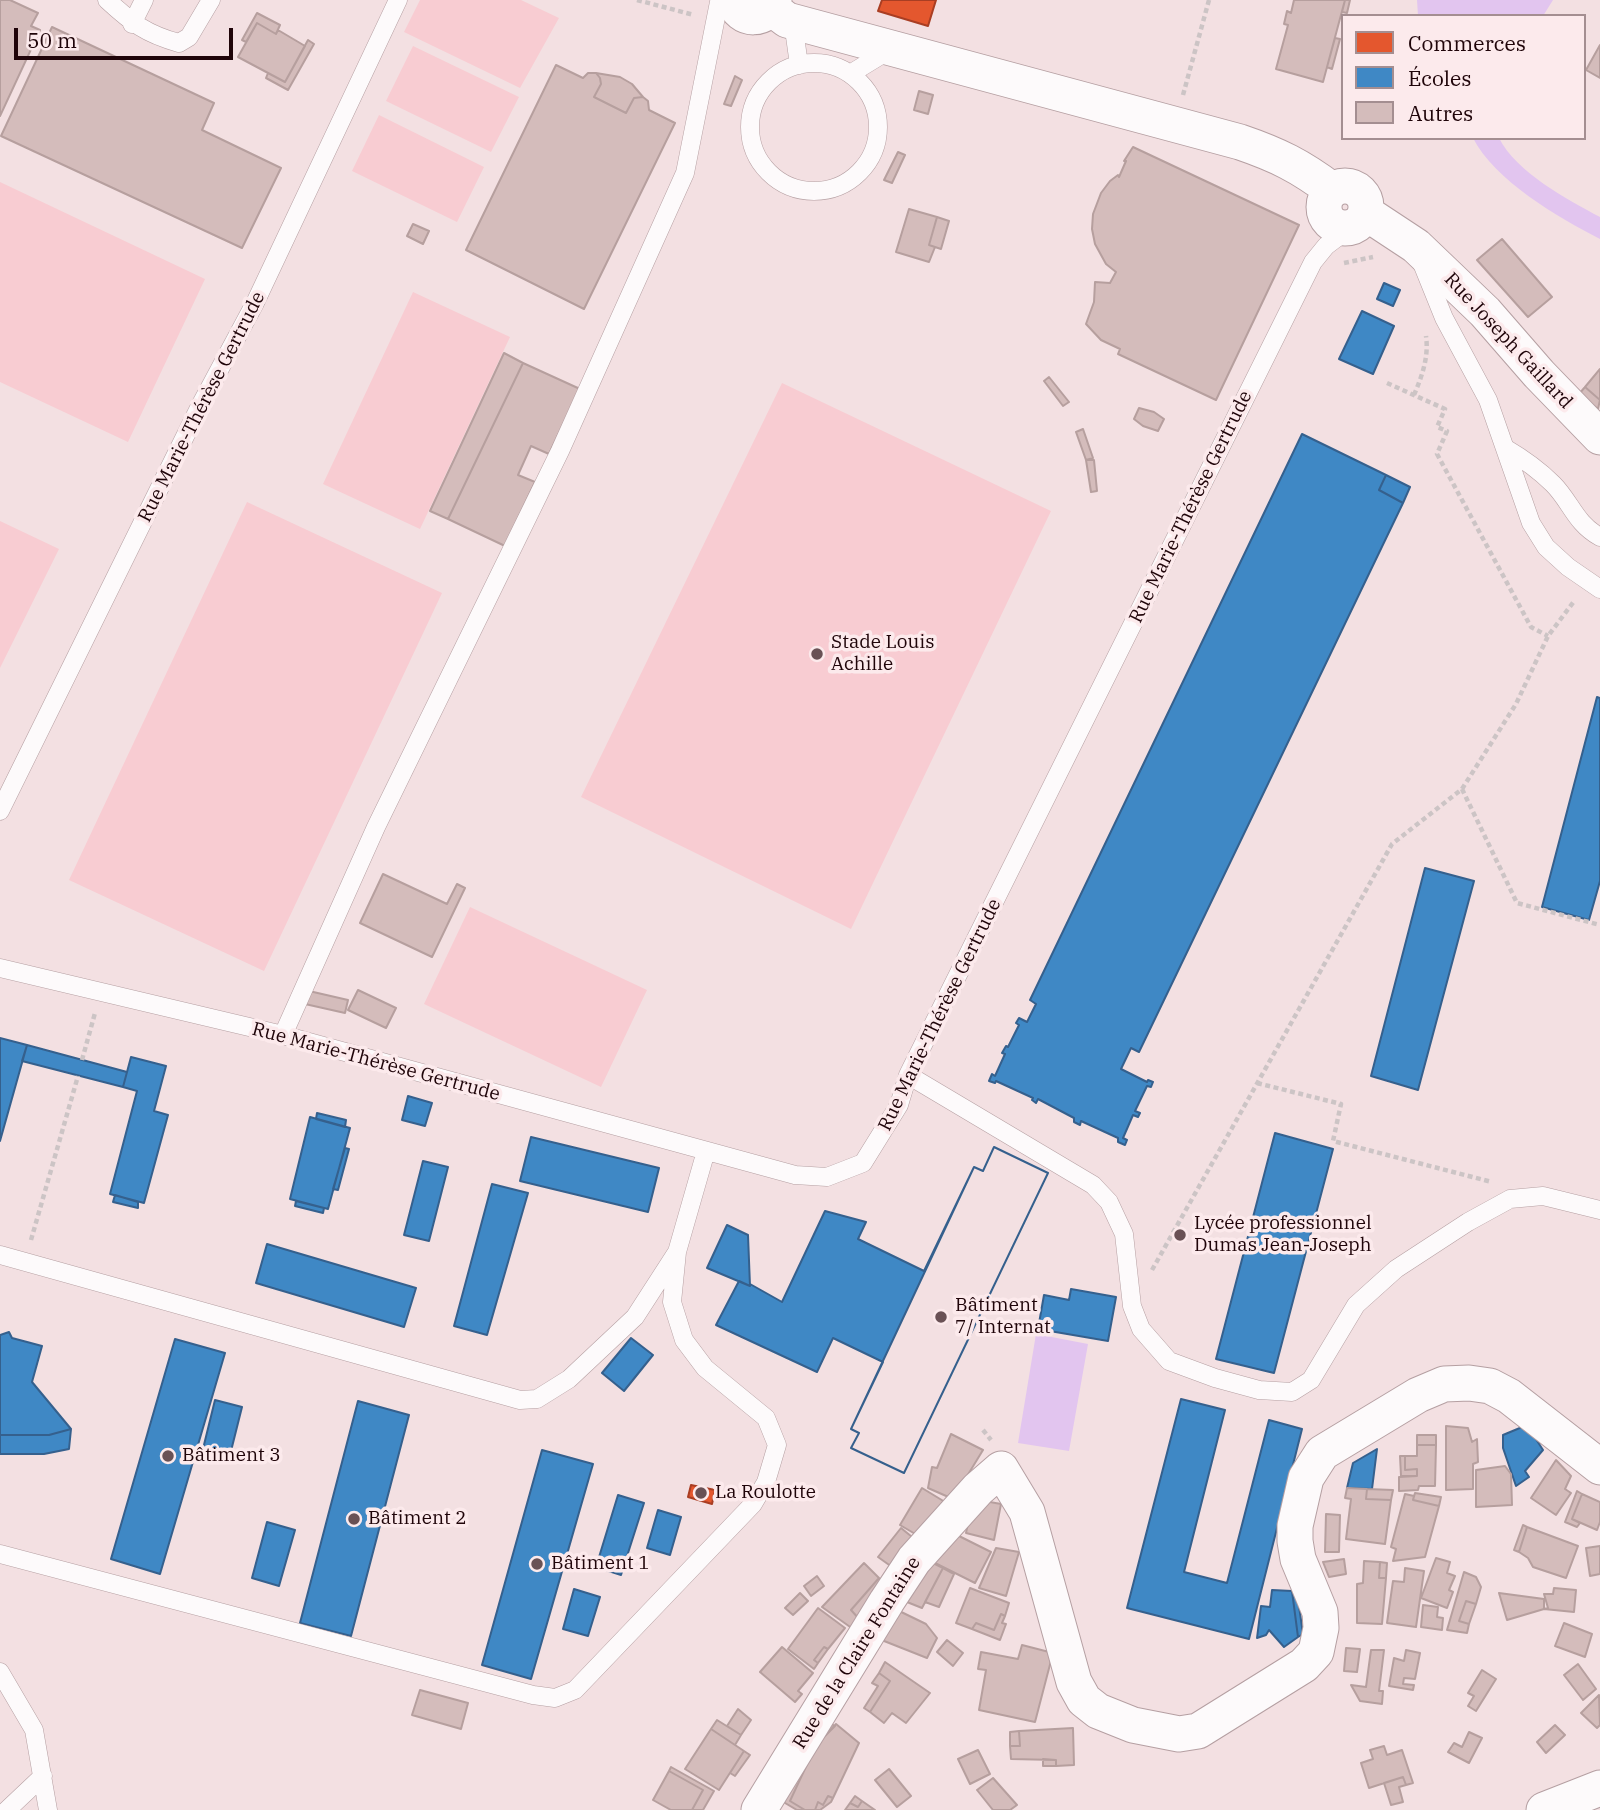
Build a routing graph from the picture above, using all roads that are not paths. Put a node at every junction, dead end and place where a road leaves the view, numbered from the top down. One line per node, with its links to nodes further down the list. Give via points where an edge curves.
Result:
1 (107, 0): 7 (lane)
2 (144, 0): 7 (lane)
3 (211, 0): 7 (lane, via 189,37 179,43)
4 (398, 0): 17 (lane, Rue Marie-Thérèse Gertrude, via 261,291)
5 (718, 4): 6 (street, via 751,18); 19 (lane, via 685,173 560,450 376,827)
6 (779, 10): 8 (street); 9 (lane)
7 (132, 24)
8 (891, 49): 10 (lane); 11 (street, via 1220,135 1283,157 1332,190 1343,186 1357,189 1365,199)
9 (799, 65): 10 (lane, via 834,66); 10 (lane, via 764,86 754,104 752,144 760,163 775,178 813,191 851,180 875,147 875,106)
10 (850, 74)
11 (1358, 220): 12 (street, Rue Joseph Gaillard); 20 (lane, Rue Marie-Thérèse Gertrude, via 1313,262)
12 (1416, 246): 13 (street, Rue Joseph Gaillard, via 1485,312); 14 (lane, via 1444,318 1488,400)
13 (1600, 437)
14 (1505, 449): 15 (lane, via 1555,486 1572,512); 16 (lane, via 1531,523 1546,547)
15 (1600, 537)
16 (1594, 585)
17 (0, 811)
18 (0, 968): 19 (lane, Rue Marie-Thérèse Gertrude)
19 (284, 1035): 21 (lane, Rue Marie-Thérèse Gertrude)
20 (908, 1075): 21 (lane, Rue Marie-Thérèse Gertrude, via 899,1105 863,1163 827,1177 795,1175); 22 (lane, via 1093,1185 1109,1202 1124,1234 1132,1306 1141,1329 1169,1360 1259,1390 1292,1392 1311,1380 1356,1305 1396,1269 1510,1199 1543,1196)
21 (706, 1151): 23 (lane)
22 (1600, 1210)
23 (677, 1252): 24 (lane, via 635,1317 569,1380 537,1399 520,1400); 26 (lane, via 672,1302 684,1340 705,1368 766,1418 777,1445 766,1482 753,1504 575,1690 555,1698 533,1695)
24 (0, 1255)
25 (1600, 1467): 32 (street, Rue de la Claire Fontaine, via 1509,1396 1490,1386 1469,1383 1444,1384 1418,1395 1322,1453 1306,1478 1295,1541 1320,1612 1317,1652 1304,1665 1198,1731 1179,1734 1133,1725 1084,1700 1074,1682 1027,1512 1001,1469 914,1560)
26 (0, 1554)
27 (0, 1672): 28 (lane, via 34,1730)
28 (43, 1776): 30 (lane); 31 (lane)
29 (1600, 1788): 33 (street)
30 (7, 1810)
31 (48, 1810)
32 (759, 1810)
33 (1544, 1810)

